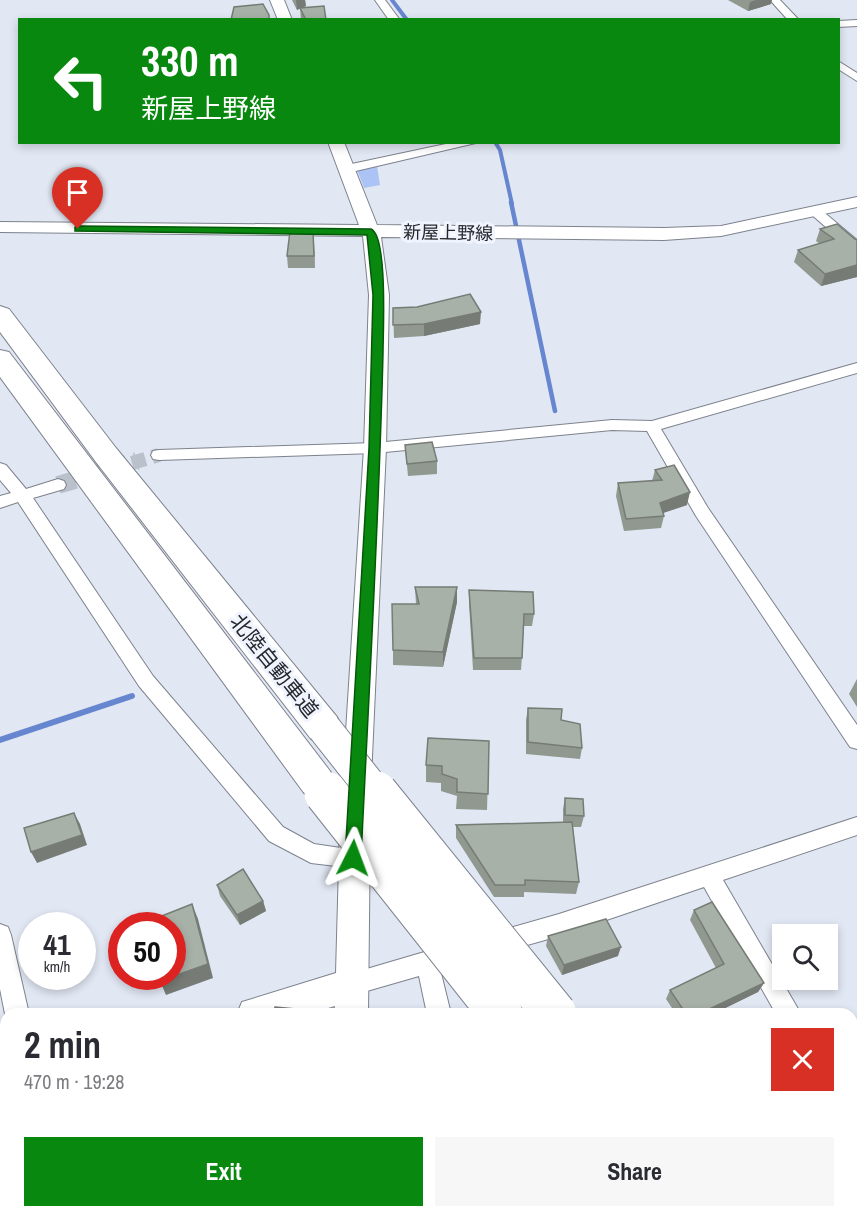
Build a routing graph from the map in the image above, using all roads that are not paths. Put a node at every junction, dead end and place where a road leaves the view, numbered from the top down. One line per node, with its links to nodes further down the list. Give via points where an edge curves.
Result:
1 (277, 0): 4 (main road)
2 (380, 0): 5 (street)
3 (775, 0): 6 (street)
4 (284, 18)
5 (394, 18)
6 (792, 18)
7 (857, 23): 8 (street)
8 (840, 24)
9 (840, 68): 10 (street)
10 (857, 78)
11 (337, 144): 13 (main road)
12 (465, 144): 13 (street)
13 (347, 169): 17 (main road)
14 (857, 202): 15 (main road, 新屋上野線)
15 (816, 212): 17 (main road, 新屋上野線, via 721,231 664,234); 18 (street)
16 (0, 227): 17 (main road, 新屋上野線)
17 (371, 232): 23 (main road, via 378,295)
18 (857, 247)
19 (0, 314): 40 (highway, 北陸自動車道, bridge, via 106,455)
20 (0, 358): 39 (highway, 北陸自動車道, bridge, via 317,782)
21 (857, 368): 22 (street)
22 (652, 426): 23 (street, via 612,425); 29 (street, via 702,512)
23 (375, 448): 24 (street); 31 (main road)
24 (159, 455)
25 (0, 469): 27 (street)
26 (58, 485): 27 (street)
27 (22, 495): 28 (street); 31 (street, via 146,681 276,834 311,853)
28 (0, 502)
29 (857, 741)
30 (857, 826): 32 (street)
31 (353, 858): 35 (main road)
32 (708, 874): 34 (street, via 559,925); 41 (street)
33 (0, 935): 36 (street)
34 (428, 962): 35 (street); 38 (street)
35 (352, 999): 37 (main road)
36 (16, 1008)
37 (293, 1008)
38 (438, 1008)
39 (496, 1008)
40 (550, 1008)
41 (786, 1008)

